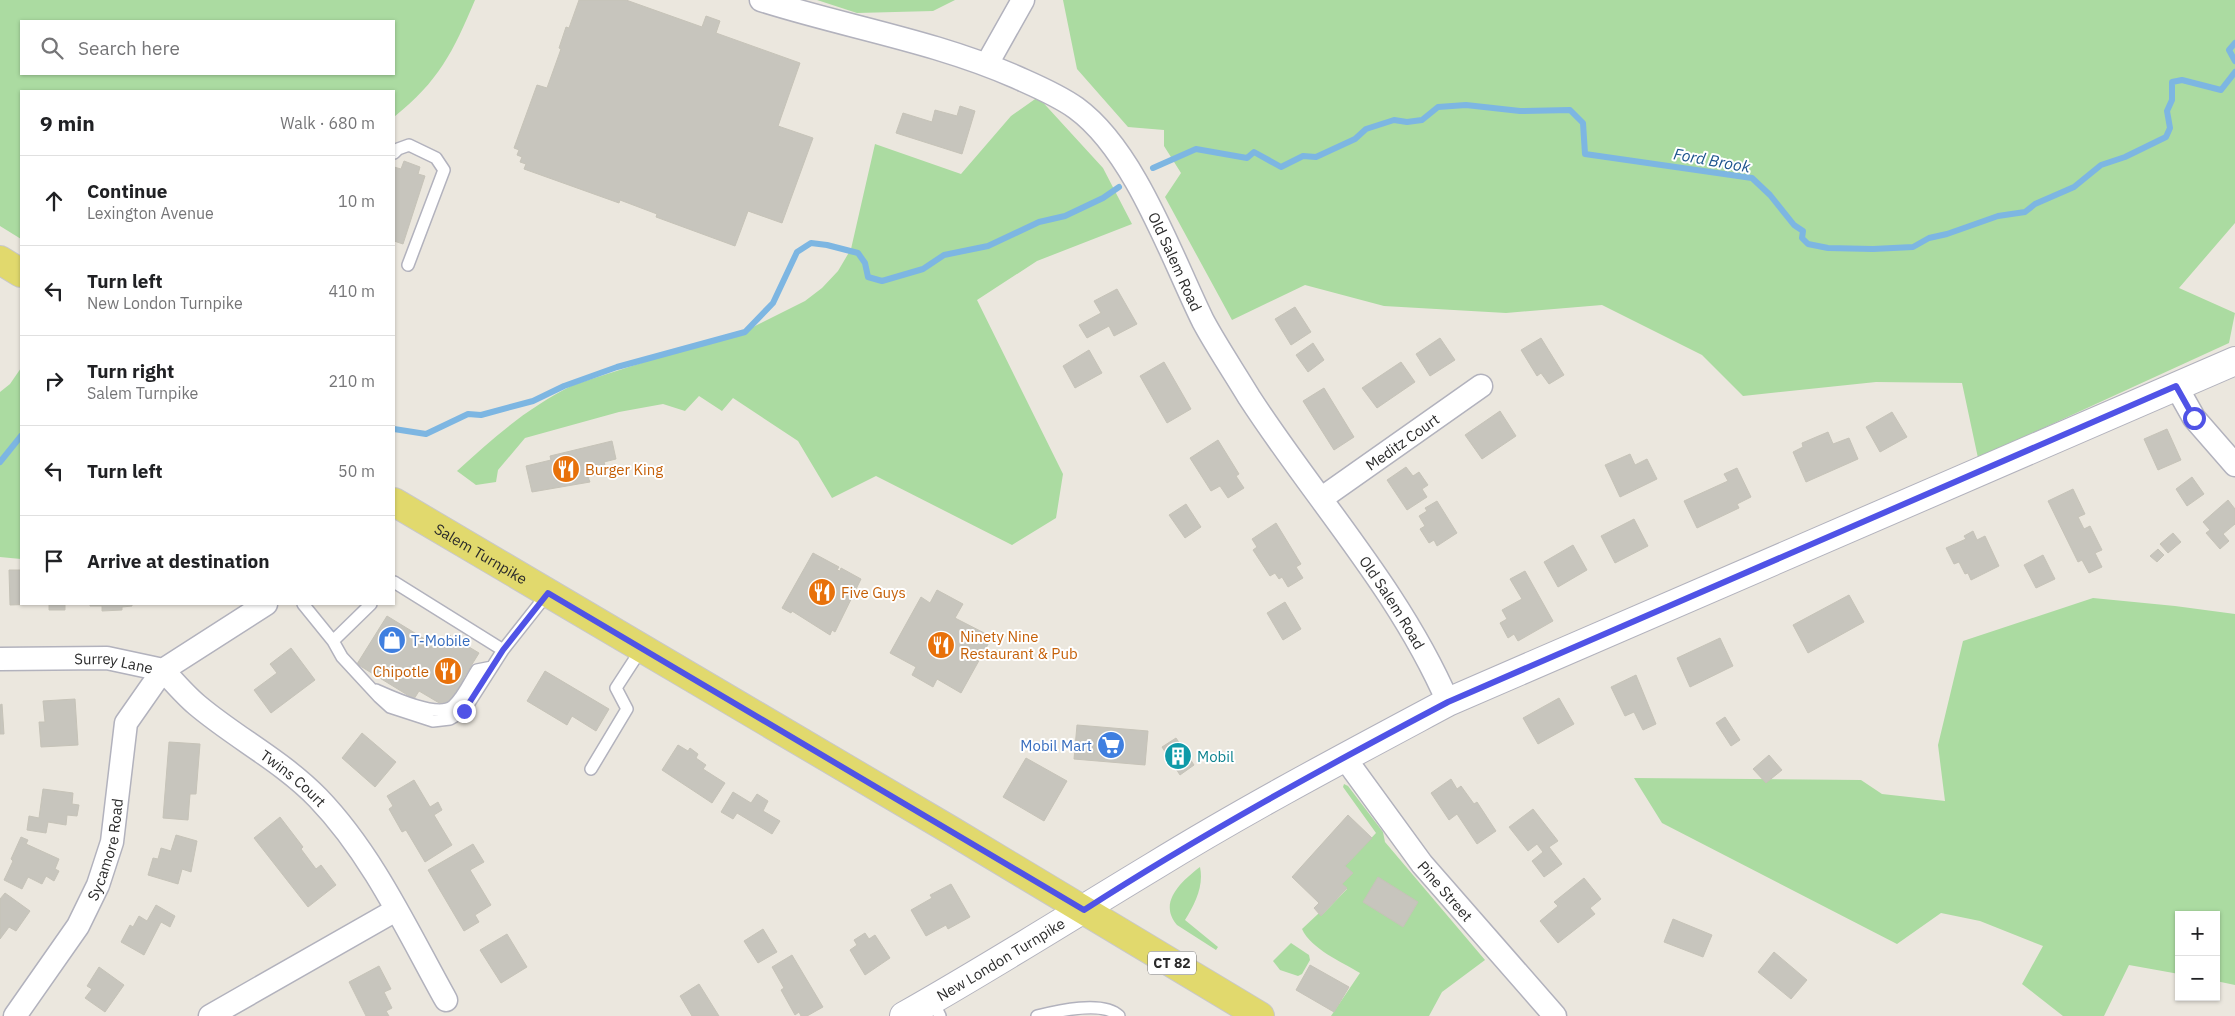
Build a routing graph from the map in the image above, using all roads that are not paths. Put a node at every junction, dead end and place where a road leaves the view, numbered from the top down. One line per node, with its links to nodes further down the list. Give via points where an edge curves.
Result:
1 (761, 0): 3 (street, Old Salem Road)
2 (1023, 0): 3 (street)
3 (987, 64): 12 (street, Old Salem Road, via 1076,108 1105,136 1126,164 1205,323 1250,398)
4 (395, 152): 6 (lane, via 409,145 436,158 444,170)
5 (0, 260): 7 (main road)
6 (408, 265)
7 (20, 272)
8 (2235, 361): 10 (main road, New London Turnpike)
9 (1481, 386): 12 (street, Meditz Court)
10 (2176, 386): 11 (street, via 2194,418); 24 (main road, New London Turnpike)
11 (2235, 465)
12 (1322, 498): 24 (street, Old Salem Road, via 1390,594 1434,669)
13 (395, 505): 15 (main road, Salem Turnpike / CT 82)
14 (395, 583): 21 (lane)
15 (548, 593): 20 (main road, Salem Turnpike / CT 82); 21 (lane)
16 (264, 605): 23 (street, Surrey Lane)
17 (304, 605): 19 (lane)
18 (370, 605): 19 (lane)
19 (333, 641): 21 (lane, via 342,657 374,690 431,709 444,710 453,707 477,670 492,668)
20 (642, 648): 26 (lane, via 616,688 627,709); 28 (main road, Salem Turnpike / CT 82)
21 (503, 650)
22 (0, 659): 23 (street, Surrey Lane, via 107,658)
23 (163, 670): 27 (street, Twins Court, via 198,705 271,757 318,798 357,847); 31 (street, Sycamore Road, via 126,723 112,842 98,885 78,926)
24 (1448, 702): 25 (main road, New London Turnpike)
25 (1344, 757): 28 (main road, New London Turnpike, via 1193,842); 37 (street, Pine Street, via 1422,864)
26 (591, 769)
27 (396, 910): 29 (street, Twins Court); 32 (street)
28 (1084, 910): 30 (main road, New London Turnpike); 36 (main road, CT 82)
29 (446, 1000)
30 (936, 1008): 33 (main road, New London Turnpike)
31 (15, 1016)
32 (210, 1016)
33 (904, 1016)
34 (1037, 1016): 35 (lane, via 1089,1006 1115,1012)
35 (1119, 1016)
36 (1260, 1016)
37 (1555, 1016)

